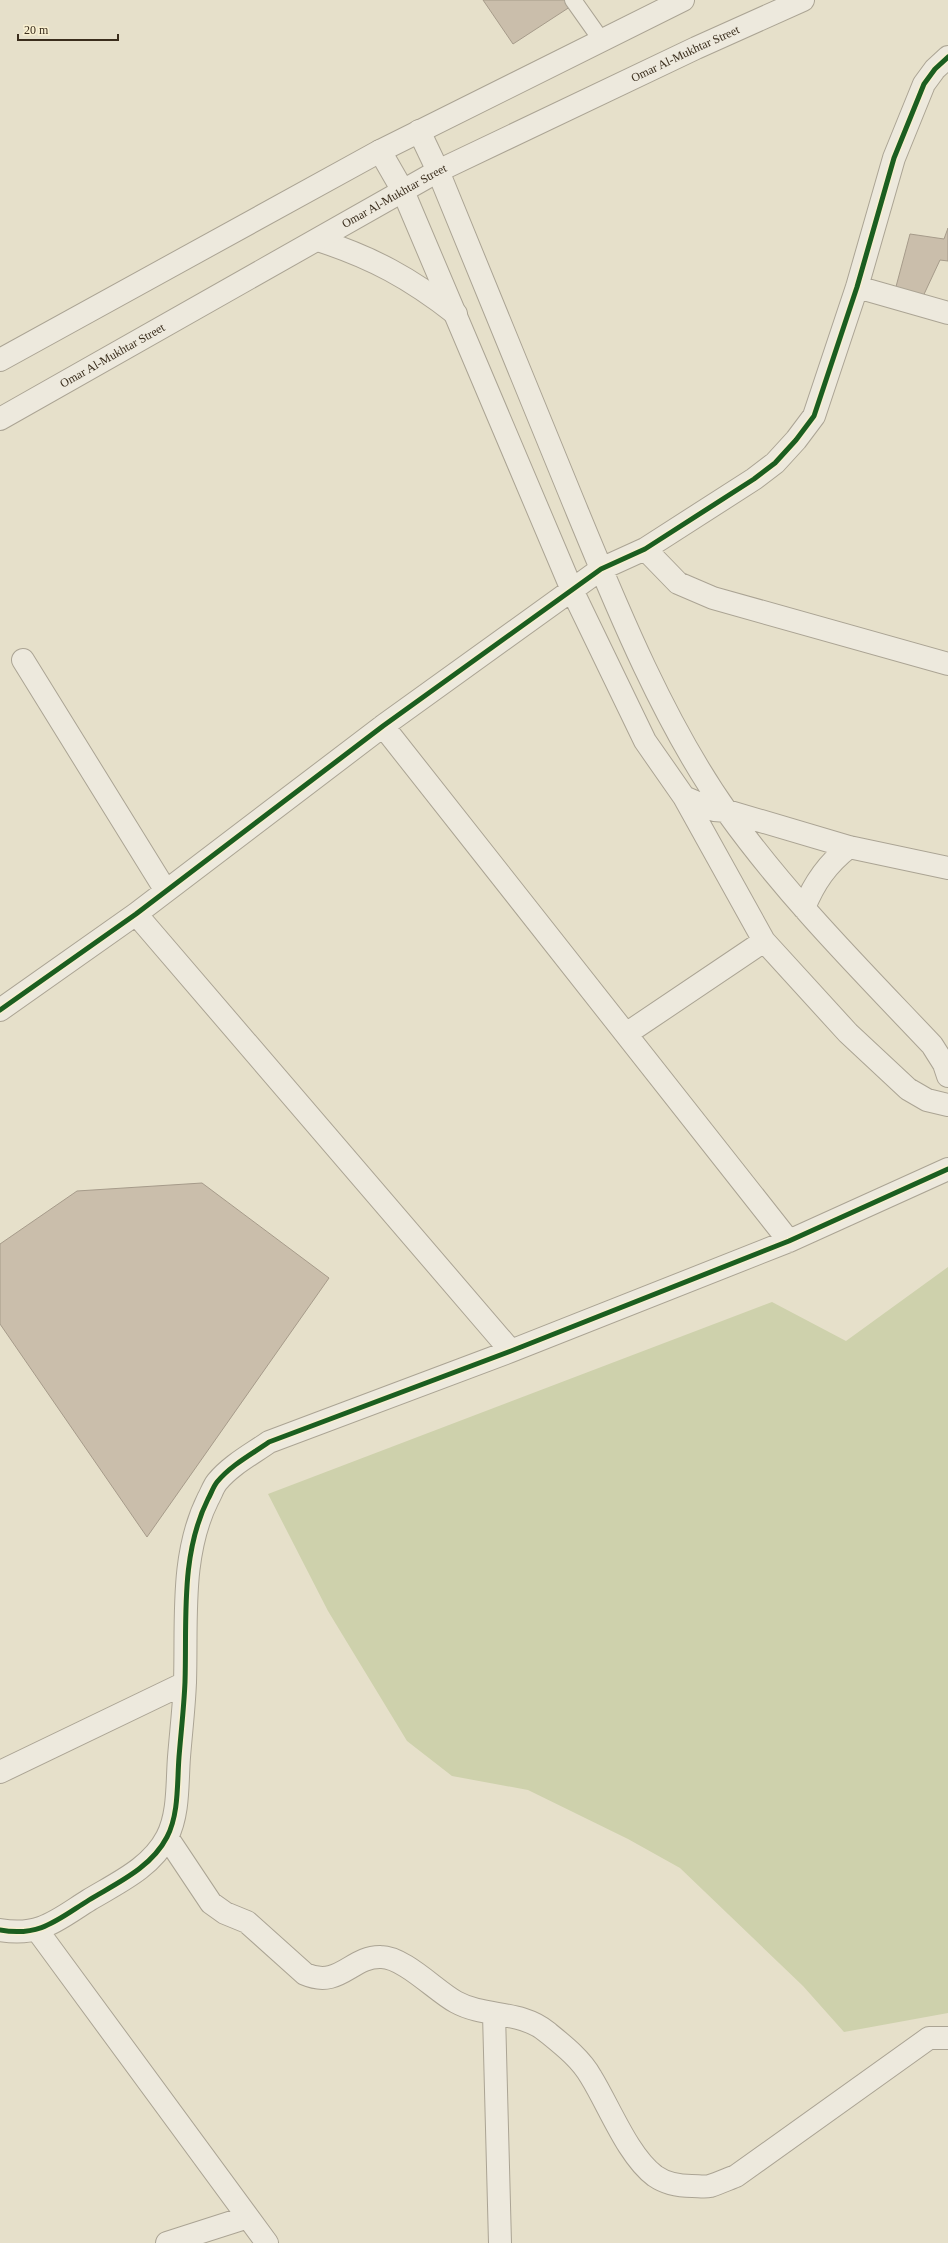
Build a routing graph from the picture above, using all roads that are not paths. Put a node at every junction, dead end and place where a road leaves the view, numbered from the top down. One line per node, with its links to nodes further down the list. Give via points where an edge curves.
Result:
1 (574, 0): 4 (lane)
2 (683, 0): 4 (street)
3 (803, 0): 8 (street, Omar Al-Mukhtar Street)
4 (602, 41): 6 (street)
5 (948, 57): 11 (street, via 934,69 924,84 894,158)
6 (419, 131): 7 (street); 8 (street)
7 (380, 151): 9 (street); 14 (street)
8 (438, 171): 9 (street, Omar Al-Mukhtar Street); 17 (street)
9 (403, 190): 10 (street, Omar Al-Mukhtar Street); 13 (street)
10 (318, 240): 13 (street, via 355,252 391,269 425,290); 15 (street, Omar Al-Mukhtar Street)
11 (857, 287): 12 (street); 16 (street, via 814,416 796,440 775,463 754,479)
12 (948, 313)
13 (456, 314): 18 (street)
14 (0, 360)
15 (0, 419)
16 (645, 549): 17 (street); 20 (street, via 678,583 713,598)
17 (601, 570): 18 (street); 23 (street, via 659,694 691,755)
18 (572, 590): 21 (street); 22 (street, via 645,741)
19 (23, 660): 26 (street)
20 (948, 664)
21 (383, 726): 26 (street); 31 (street)
22 (684, 797): 23 (street, via 714,810); 29 (street)
23 (726, 811): 24 (street); 27 (street)
24 (849, 847): 25 (street); 27 (street, via 821,874)
25 (948, 868)
26 (166, 891): 28 (street)
27 (804, 908): 32 (street, via 932,1046 944,1064)
28 (136, 914): 30 (street); 36 (street)
29 (764, 941): 31 (street); 33 (street, via 848,1033 908,1089 927,1100)
30 (0, 1010)
31 (626, 1034): 35 (street)
32 (948, 1076)
33 (948, 1105)
34 (948, 1169): 35 (street)
35 (789, 1240): 36 (street)
36 (511, 1351): 37 (street, via 270,1442 238,1463 217,1483 202,1512 188,1570)
37 (185, 1683): 38 (street); 39 (street, via 174,1815)
38 (0, 1772)
39 (167, 1837): 41 (street, via 156,1853 138,1870); 42 (street, via 211,1903 225,1913 247,1922 305,1974 329,1979 367,1960 382,1957 404,1965 455,2002)
40 (0, 1930): 41 (street)
41 (37, 1930): 44 (street)
42 (494, 2014): 43 (street, via 526,2019 546,2030 577,2058 590,2075 633,2152 655,2176 679,2186 709,2186 736,2176 929,2038); 47 (street)
43 (948, 2038)
44 (248, 2217): 45 (street); 46 (street)
45 (167, 2243)
46 (267, 2243)
47 (500, 2243)

